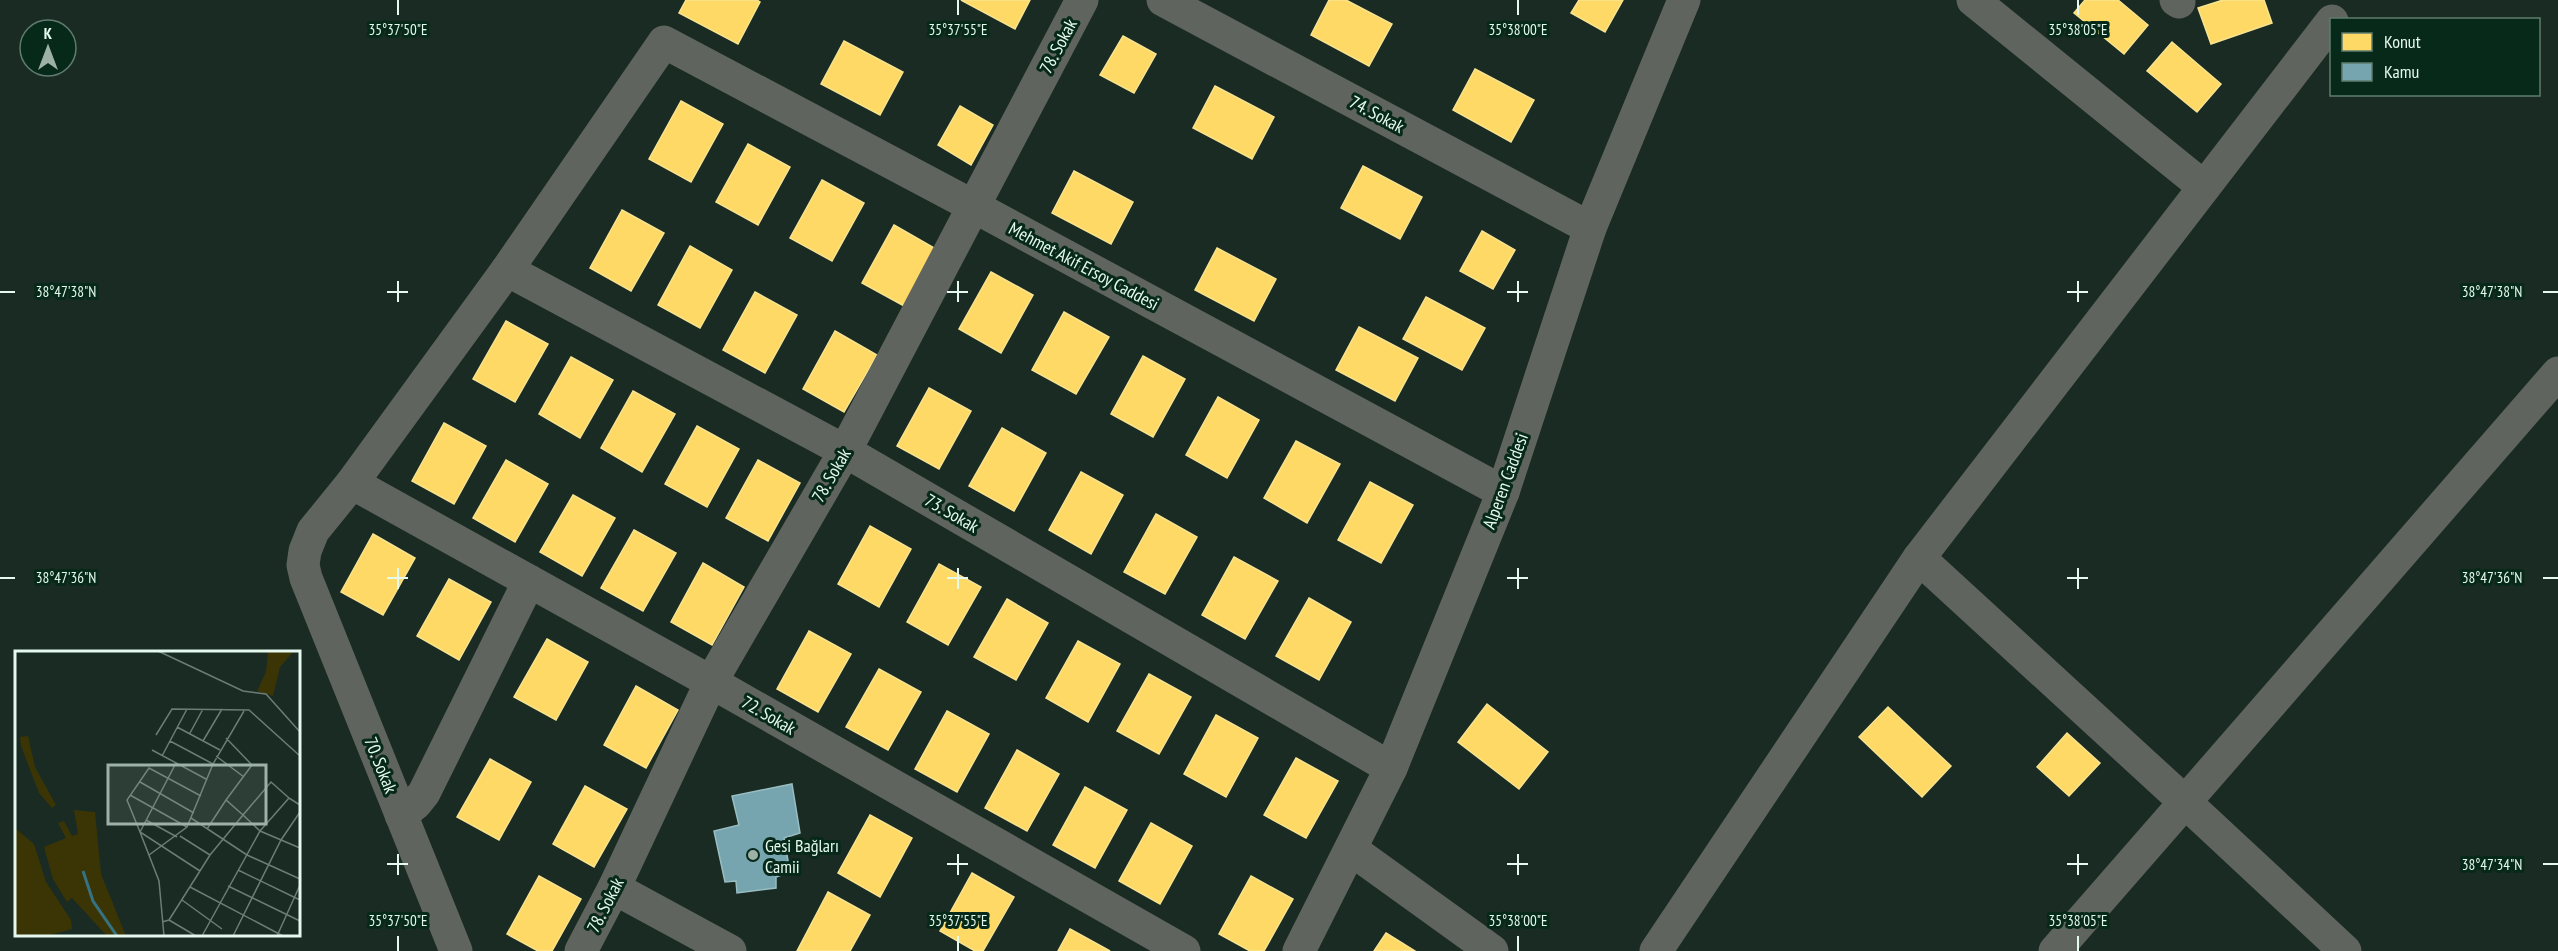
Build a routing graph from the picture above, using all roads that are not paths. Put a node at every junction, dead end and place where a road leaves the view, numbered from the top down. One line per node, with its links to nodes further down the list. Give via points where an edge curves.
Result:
1 (1082, 0): 9 (street, 78. Sokak)
2 (1163, 0): 10 (street, 74. Sokak)
3 (1684, 0): 10 (street, Alperen Caddesi)
4 (1973, 0): 8 (street)
5 (2335, 0): 6 (street)
6 (2332, 18)
7 (2330, 23): 8 (street)
8 (2204, 187): 16 (street)
9 (974, 206): 11 (street, Mehmet Akif Ersoy Caddesi, via 664,42); 13 (street, 78. Sokak); 15 (street, Mehmet Akif Ersoy Caddesi)
10 (1590, 228): 15 (street, Alperen Caddesi)
11 (507, 270): 13 (street, 73. Sokak); 14 (street)
12 (2558, 373): 20 (street)
13 (845, 451): 18 (street, 78. Sokak); 19 (street, 73. Sokak)
14 (352, 483): 17 (street, 72. Sokak); 21 (street, 70. Sokak, via 307,541 303,565)
15 (1503, 492): 19 (street, Alperen Caddesi)
16 (1919, 558): 20 (street); 30 (street)
17 (529, 581): 18 (street, 72. Sokak); 21 (street, via 424,793)
18 (711, 682): 23 (street, 78. Sokak); 27 (street, 72. Sokak)
19 (1391, 768): 22 (street, Alperen Caddesi)
20 (2185, 802): 31 (street); 32 (street)
21 (401, 815): 24 (street, 70. Sokak)
22 (1352, 850): 28 (street, Alperen Caddesi); 29 (street)
23 (614, 888): 25 (street, 78. Sokak); 26 (street)
24 (456, 951)
25 (581, 951)
26 (730, 951)
27 (1184, 951)
28 (1299, 951)
29 (1492, 951)
30 (1656, 951)
31 (2055, 951)
32 (2345, 951)

